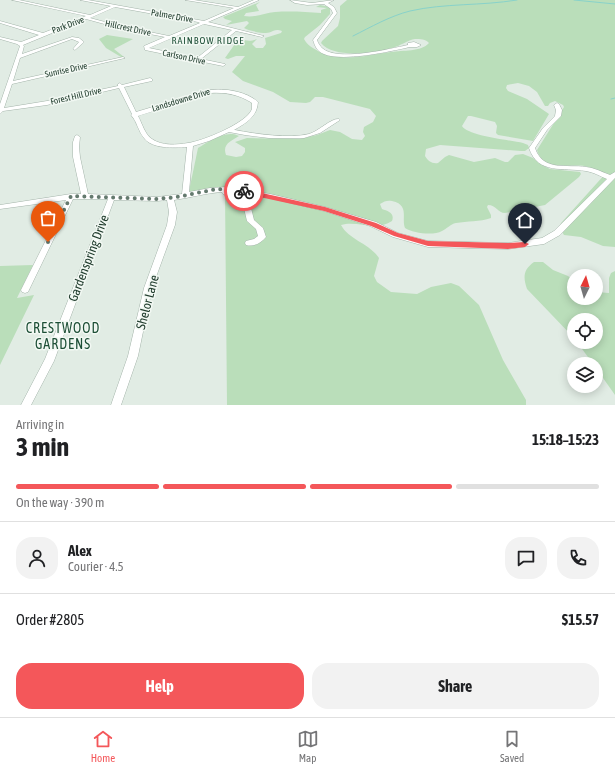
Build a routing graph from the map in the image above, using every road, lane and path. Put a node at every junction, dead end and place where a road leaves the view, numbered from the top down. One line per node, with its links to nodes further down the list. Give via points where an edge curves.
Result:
1 (14, 0): 11 (street, Hillcrest Drive)
2 (82, 0): 9 (street, Palmer Drive)
3 (120, 0): 9 (street, Park Drive)
4 (187, 0): 10 (street)
5 (257, 0): 10 (street)
6 (292, 0): 8 (street, via 306,4)
7 (332, 0): 8 (street)
8 (325, 3): 20 (street, via 333,8 335,13 315,40 317,46 323,50 352,56)
9 (113, 5): 11 (street, Park Drive); 13 (street, Palmer Drive)
10 (240, 9): 13 (street)
11 (89, 17): 15 (street, Park Drive); 17 (street, Hillcrest Drive, via 119,27)
12 (0, 22): 15 (street)
13 (206, 22): 14 (street, Palmer Drive); 17 (street)
14 (235, 30): 16 (street, Palmer Drive); 24 (street, via 220,39 209,52)
15 (44, 35): 19 (street, Park Drive)
16 (262, 36)
17 (170, 37): 24 (street, Carlson Drive, via 146,48)
18 (0, 38): 19 (street)
19 (21, 44): 22 (street)
20 (410, 46)
21 (75, 49): 22 (street, via 82,42 73,38)
22 (18, 57): 27 (street)
23 (122, 58): 27 (street, Sunrise Drive)
24 (197, 60): 25 (street, Carlson Drive)
25 (222, 65)
26 (150, 80): 28 (street, Forest Hill Drive)
27 (10, 83): 29 (street)
28 (120, 85): 31 (street, Forest Hill Drive, via 47,103); 32 (street)
29 (2, 99): 31 (street)
30 (557, 105): 37 (street, via 558,116 532,148 536,157 551,166 589,170)
31 (0, 111)
32 (134, 114): 34 (street, Landsdowne Drive, via 211,90 245,97 255,102 256,107 251,116); 36 (street, via 151,142)
33 (337, 120): 34 (street, via 316,133 302,137)
34 (228, 130): 36 (street)
35 (77, 136): 40 (street, via 76,151)
36 (190, 145): 41 (street)
37 (613, 176): 38 (street, via 557,233 544,240 508,246 417,241 325,209 270,196)
38 (217, 189): 41 (street); 45 (street, via 240,199 252,221 259,228 262,237 256,242)
39 (71, 196): 40 (street); 44 (street); 46 (street)
40 (84, 196): 42 (street)
41 (185, 196): 43 (street)
42 (112, 197): 43 (street); 47 (street, Gardenspring Drive, via 49,361)
43 (170, 198): 48 (street, Shelor Lane, via 174,212 171,225 148,288 133,356)
44 (0, 207)
45 (249, 243)
46 (25, 290)
47 (26, 405)
48 (116, 405)

